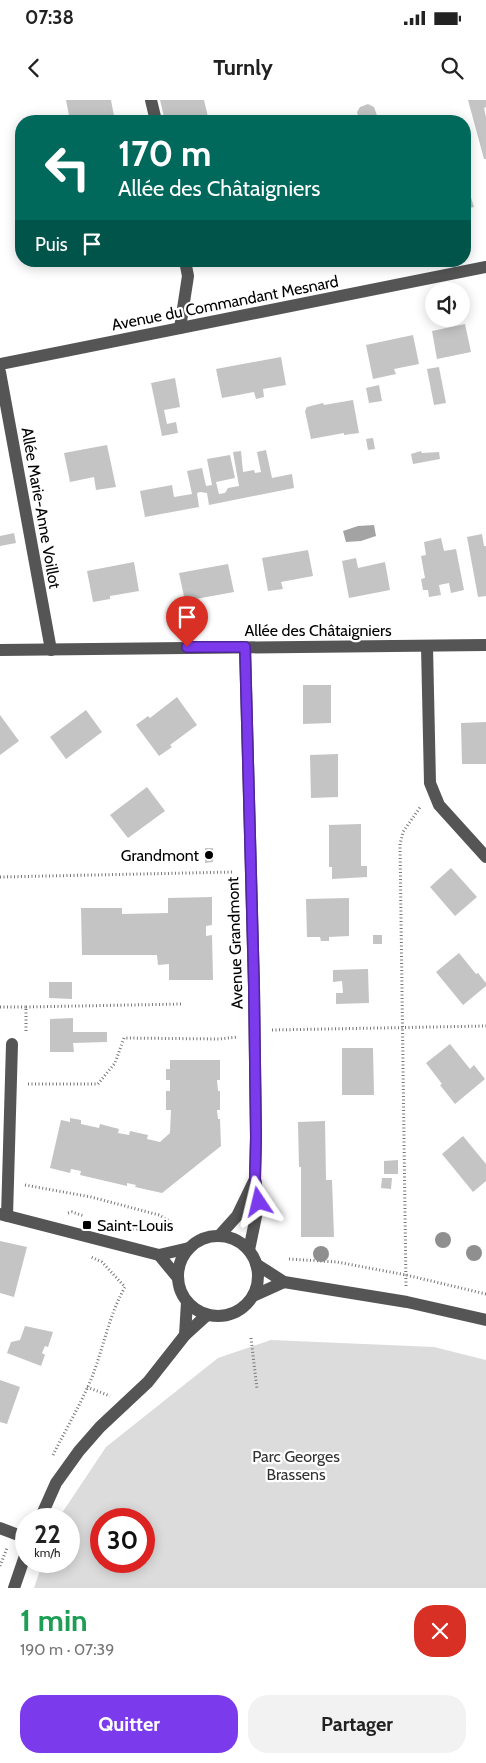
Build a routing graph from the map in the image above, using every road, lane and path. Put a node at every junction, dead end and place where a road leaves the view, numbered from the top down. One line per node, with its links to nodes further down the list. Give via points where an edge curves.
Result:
1 (151, 100): 2 (street)
2 (155, 115)
3 (186, 267): 5 (street, via 188,276)
4 (486, 267): 5 (street, Avenue du Commandant Mesnard)
5 (180, 328): 6 (street, Avenue du Commandant Mesnard)
6 (0, 364)
7 (0, 372): 12 (street, Allée Marie-Anne Voillot)
8 (486, 645): 9 (street, Allée des Châtaigniers)
9 (427, 646): 10 (street, Allée des Châtaigniers); 13 (street, via 428,770)
10 (245, 647): 12 (street, Allée des Châtaigniers); 25 (street, Avenue Grandmont, via 254,987)
11 (0, 650): 12 (street, Allée des Châtaigniers)
12 (51, 650)
13 (433, 795): 14 (street, via 446,815); 20 (path, via 426,799 403,832 400,844)
14 (486, 857)
15 (236, 872): 16 (path)
16 (0, 877)
17 (182, 1004): 18 (path)
18 (26, 1006)
19 (486, 1026): 20 (path)
20 (402, 1027): 21 (path); 35 (path)
21 (272, 1030)
22 (240, 1037): 24 (path, via 124,1038 115,1062 98,1084)
23 (12, 1044): 24 (street)
24 (11, 1084): 26 (street)
25 (255, 1179): 29 (street, Avenue Grandmont, via 237,1216); 31 (street, Avenue Grandmont, via 259,1202)
26 (8, 1182): 27 (street); 28 (path, via 91,1197 159,1215)
27 (3, 1215): 32 (street)
28 (171, 1222)
29 (219, 1236): 30 (street, via 201,1240); 31 (street, via 238,1241)
30 (189, 1248): 32 (street); 36 (street, via 181,1262)
31 (249, 1250): 34 (street)
32 (159, 1255): 36 (street)
33 (289, 1258): 35 (path, via 337,1262)
34 (256, 1264): 37 (street); 40 (street, via 258,1283)
35 (406, 1275): 39 (path); 42 (path)
36 (178, 1278): 41 (street)
37 (284, 1282): 40 (street); 42 (street)
38 (124, 1287): 48 (path, via 90,1381)
39 (486, 1294)
40 (253, 1296): 43 (street, via 233,1313)
41 (187, 1302): 43 (street); 45 (street)
42 (407, 1302): 44 (street)
43 (207, 1315): 45 (street)
44 (486, 1320)
45 (185, 1335): 49 (street, via 148,1382 79,1451 56,1483)
46 (251, 1338): 47 (path)
47 (256, 1388)
48 (50, 1460)
49 (45, 1508)
50 (0, 1528): 51 (street)
51 (14, 1532): 52 (path)
52 (1, 1561): 53 (path)
53 (0, 1566)
54 (19, 1573): 55 (street)
55 (14, 1588)

